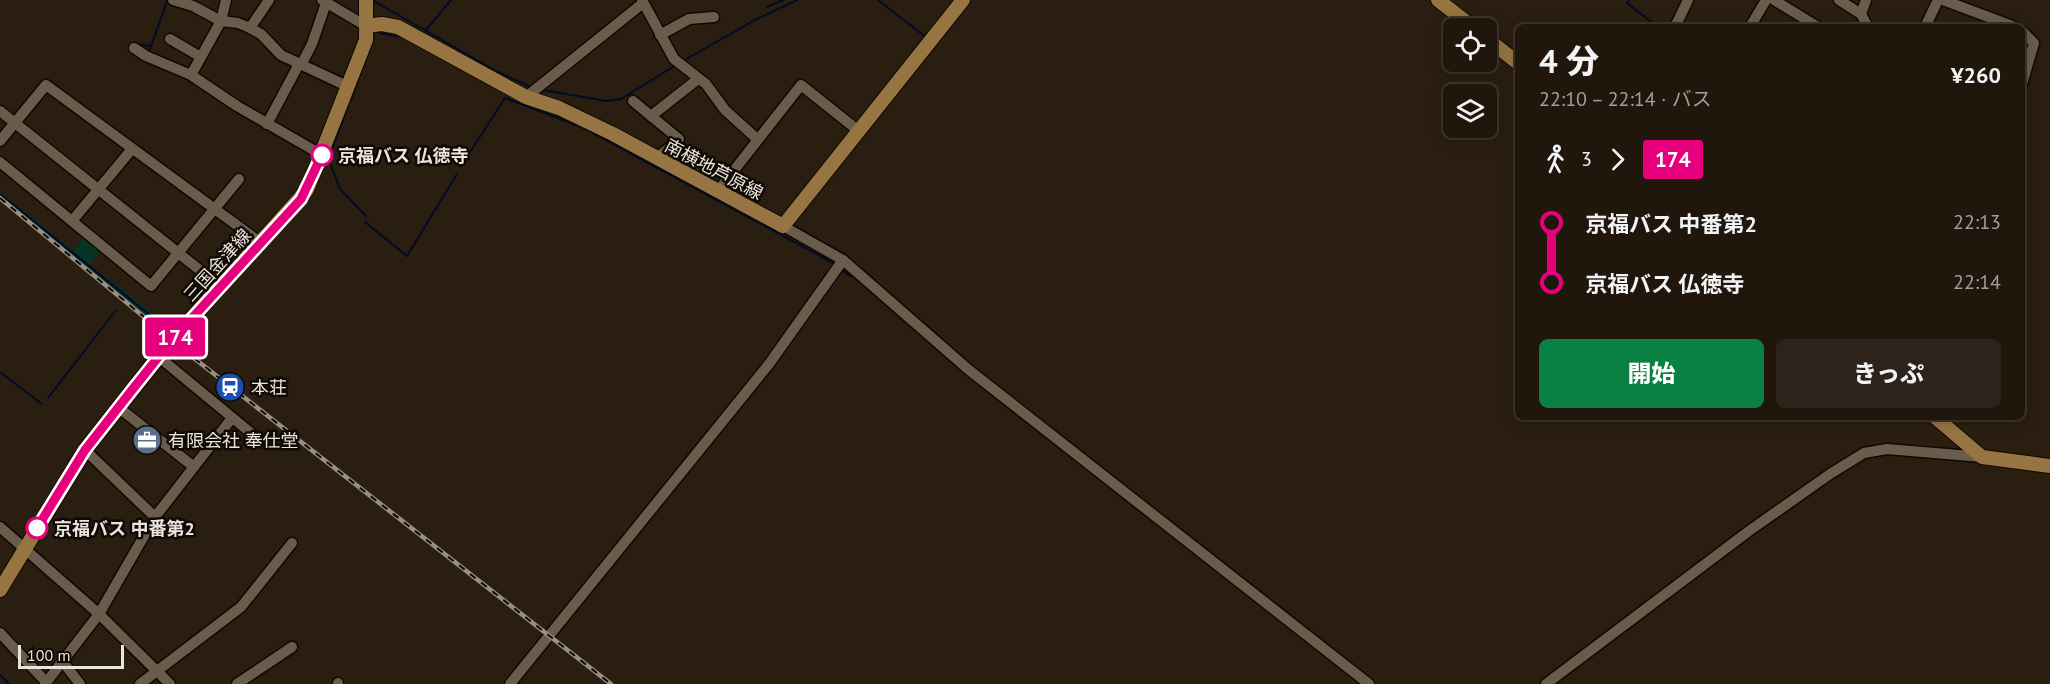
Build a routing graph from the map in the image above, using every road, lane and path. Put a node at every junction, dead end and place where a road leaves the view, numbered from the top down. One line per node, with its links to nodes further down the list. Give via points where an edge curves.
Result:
1 (173, 0): 18 (street)
2 (225, 0): 18 (street)
3 (269, 0): 26 (street)
4 (366, 0): 25 (main road, 三国金津線)
5 (963, 0): 45 (main road)
6 (1438, 0): 17 (main road)
7 (1688, 0): 19 (street)
8 (1766, 0): 20 (street); 21 (street)
9 (1839, 0): 15 (street)
10 (1866, 0): 15 (street)
11 (1938, 0): 23 (street)
12 (1942, 0): 24 (street)
13 (324, 2): 25 (street); 34 (street, via 312,44)
14 (642, 2): 27 (street); 39 (street)
15 (1861, 14): 22 (street)
16 (714, 17): 27 (street, via 689,19)
17 (1461, 18)
18 (221, 21): 26 (street); 32 (street)
19 (1676, 24)
20 (1752, 24)
21 (1812, 24)
22 (1866, 24)
23 (1926, 24)
24 (2003, 24)
25 (366, 26): 38 (main road, 三国金津線, via 366,40); 39 (main road, 南横地芦原線, via 398,27)
26 (250, 28): 34 (street, via 261,33 281,55)
27 (660, 34): 37 (street, via 674,59)
28 (2025, 34): 35 (street, via 2034,42)
29 (170, 39): 32 (street)
30 (1497, 47): 33 (main road)
31 (134, 48): 36 (street)
32 (199, 56): 36 (street)
33 (1515, 61)
34 (300, 65): 38 (street); 44 (street)
35 (2025, 74)
36 (191, 75): 44 (street)
37 (698, 79): 42 (street); 46 (street)
38 (349, 87): 49 (main road, 三国金津線)
39 (526, 97): 50 (main road, 南横地芦原線, via 570,113)
40 (633, 101): 42 (street)
41 (0, 111): 43 (street)
42 (651, 116): 50 (street, via 679,139)
43 (15, 123): 47 (street); 48 (street, via 46,85); 53 (street)
44 (267, 124): 49 (street)
45 (860, 132): 46 (street, via 801,85); 57 (main road)
46 (757, 139): 54 (street)
47 (0, 141)
48 (132, 149): 53 (street); 55 (street)
49 (322, 155): 58 (main road, 三国金津線, via 301,199)
50 (656, 159): 54 (main road, 南横地芦原線)
51 (0, 162): 56 (street)
52 (239, 179): 55 (street)
53 (99, 190): 56 (street); 59 (street)
54 (717, 192): 57 (main road, 南横地芦原線)
55 (215, 208): 58 (street); 59 (street)
56 (72, 221): 59 (street, via 151,286)
57 (783, 226): 60 (street)
58 (261, 243): 61 (main road, 三国金津線)
59 (178, 254): 61 (street)
60 (843, 260): 86 (street, via 769,364); 87 (street, via 969,370)
61 (221, 287): 62 (main road, 三国金津線)
62 (159, 357): 63 (main road, 三国金津線); 64 (street)
63 (118, 407): 67 (main road, 三国金津線); 70 (street)
64 (232, 418): 66 (street); 70 (street)
65 (1939, 420): 68 (main road)
66 (257, 438)
67 (85, 450): 71 (street); 74 (main road, 三国金津線)
68 (1982, 457): 69 (main road); 88 (street, via 1887,449 1864,453 1749,531)
69 (2050, 466)
70 (194, 467): 71 (street)
71 (155, 517): 76 (street)
72 (0, 527): 74 (street)
73 (292, 543): 80 (street, via 241,607)
74 (25, 548): 75 (main road, 三国金津線); 76 (street)
75 (0, 590)
76 (99, 614): 79 (street); 80 (street)
77 (0, 633): 81 (street)
78 (292, 647): 85 (street)
79 (63, 662): 81 (street); 82 (street)
80 (157, 671): 83 (street); 84 (street)
81 (46, 683)
82 (80, 684)
83 (140, 684)
84 (171, 684)
85 (237, 684)
86 (510, 684)
87 (1369, 684)
88 (1546, 684)

